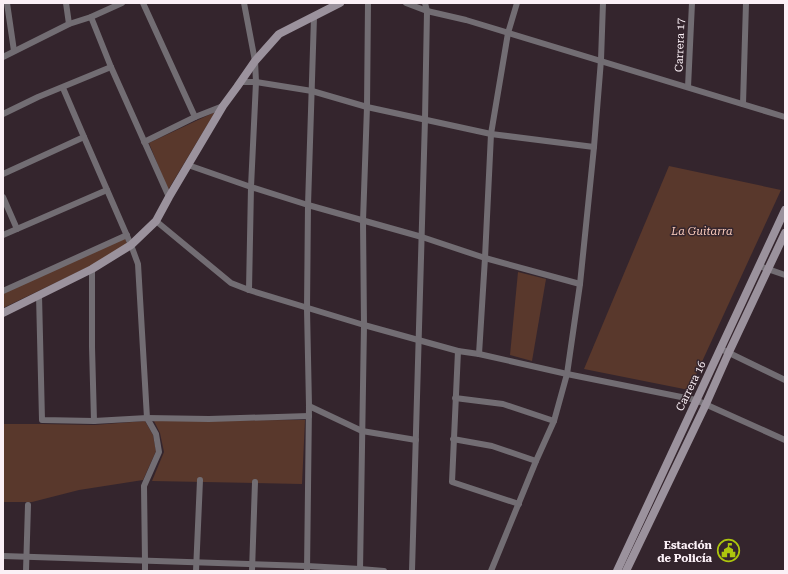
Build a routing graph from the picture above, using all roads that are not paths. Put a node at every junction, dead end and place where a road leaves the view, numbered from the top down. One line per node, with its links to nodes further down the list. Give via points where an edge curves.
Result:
1 (7, 3): 19 (street)
2 (66, 3): 17 (street)
3 (122, 3): 15 (street)
4 (142, 3): 33 (street)
5 (244, 3): 22 (street)
6 (340, 3): 16 (main road)
7 (368, 3): 31 (street)
8 (406, 3): 14 (street)
9 (425, 3): 14 (street)
10 (517, 3): 18 (street)
11 (603, 3): 21 (street)
12 (692, 3): 26 (street, Carrera 17)
13 (746, 3): 29 (street)
14 (426, 11): 18 (street); 35 (street)
15 (91, 17): 17 (street); 23 (street)
16 (314, 17): 22 (main road, via 279,34); 28 (street)
17 (69, 24): 19 (street)
18 (508, 33): 21 (street); 36 (street)
19 (14, 51): 20 (street)
20 (3, 56)
21 (601, 60): 26 (street); 39 (street)
22 (255, 61): 24 (main road); 25 (street)
23 (111, 68): 27 (street); 38 (street)
24 (241, 82): 25 (street); 30 (main road)
25 (256, 82): 28 (street); 42 (street)
26 (688, 87): 29 (street)
27 (63, 88): 32 (street); 37 (street)
28 (312, 91): 31 (street); 46 (street)
29 (743, 104): 34 (street)
30 (223, 106): 33 (street); 40 (main road)
31 (367, 106): 35 (street); 49 (street)
32 (3, 114)
33 (196, 117): 38 (street)
34 (785, 117)
35 (425, 119): 36 (street); 54 (street)
36 (491, 134): 39 (street); 56 (street)
37 (84, 137): 41 (street); 43 (street)
38 (144, 142): 45 (street)
39 (594, 146): 61 (street)
40 (188, 165): 42 (street); 45 (main road)
41 (3, 174)
42 (251, 187): 46 (street); 62 (street)
43 (107, 190): 50 (street); 53 (street)
44 (3, 197): 50 (street)
45 (169, 197): 48 (main road)
46 (308, 205): 49 (street); 65 (street)
47 (785, 210): 57 (main road, Carrera 16)
48 (156, 221): 55 (main road); 62 (street, via 231,283)
49 (364, 221): 54 (street); 67 (street)
50 (17, 229): 52 (street)
51 (785, 233): 59 (main road, Carrera 16)
52 (3, 235)
53 (127, 235): 55 (street); 63 (street)
54 (422, 237): 56 (street); 68 (street)
55 (131, 245): 58 (main road); 79 (street, via 138,264)
56 (485, 258): 61 (street); 71 (street)
57 (759, 266): 59 (street); 69 (main road, Carrera 16)
58 (92, 269): 64 (main road); 80 (street)
59 (768, 269): 60 (street); 69 (main road, Carrera 16)
60 (785, 275)
61 (580, 284): 72 (street)
62 (249, 290): 65 (street)
63 (3, 291)
64 (39, 295): 66 (main road); 80 (street, via 42,420)
65 (306, 309): 67 (street); 77 (street)
66 (3, 313)
67 (364, 325): 68 (street); 82 (street)
68 (419, 340): 70 (street); 83 (street)
69 (725, 350): 73 (street); 75 (main road, Carrera 16); 76 (main road, Carrera 16)
70 (458, 351): 71 (street); 74 (street)
71 (479, 354): 72 (street)
72 (567, 374): 75 (street); 81 (street)
73 (785, 380)
74 (455, 398): 81 (street, via 503,404); 84 (street)
75 (696, 400): 76 (street); 105 (main road, Carrera 16)
76 (706, 404): 85 (street); 106 (main road, Carrera 16)
77 (309, 406): 78 (street); 82 (street)
78 (309, 416): 79 (street); 96 (street)
79 (147, 418): 80 (street); 93 (street, via 156,434 159,452 144,486)
80 (94, 421)
81 (554, 421): 86 (street)
82 (362, 431): 83 (street); 97 (street)
83 (416, 440): 103 (street)
84 (453, 440): 86 (street, via 492,446); 89 (street, via 452,482)
85 (785, 440)
86 (536, 461): 89 (street)
87 (200, 480): 94 (street)
88 (255, 482): 95 (street)
89 (519, 504): 104 (street)
90 (28, 505): 92 (street)
91 (3, 556): 92 (street)
92 (26, 557): 93 (street); 98 (street)
93 (145, 561): 94 (street); 99 (street)
94 (197, 562): 95 (street); 100 (street)
95 (252, 564): 96 (street); 101 (street)
96 (307, 568): 97 (street)
97 (360, 570): 102 (street)
98 (26, 571)
99 (145, 571)
100 (196, 571)
101 (252, 571)
102 (384, 571)
103 (412, 571)
104 (491, 571)
105 (617, 571)
106 (626, 571)

